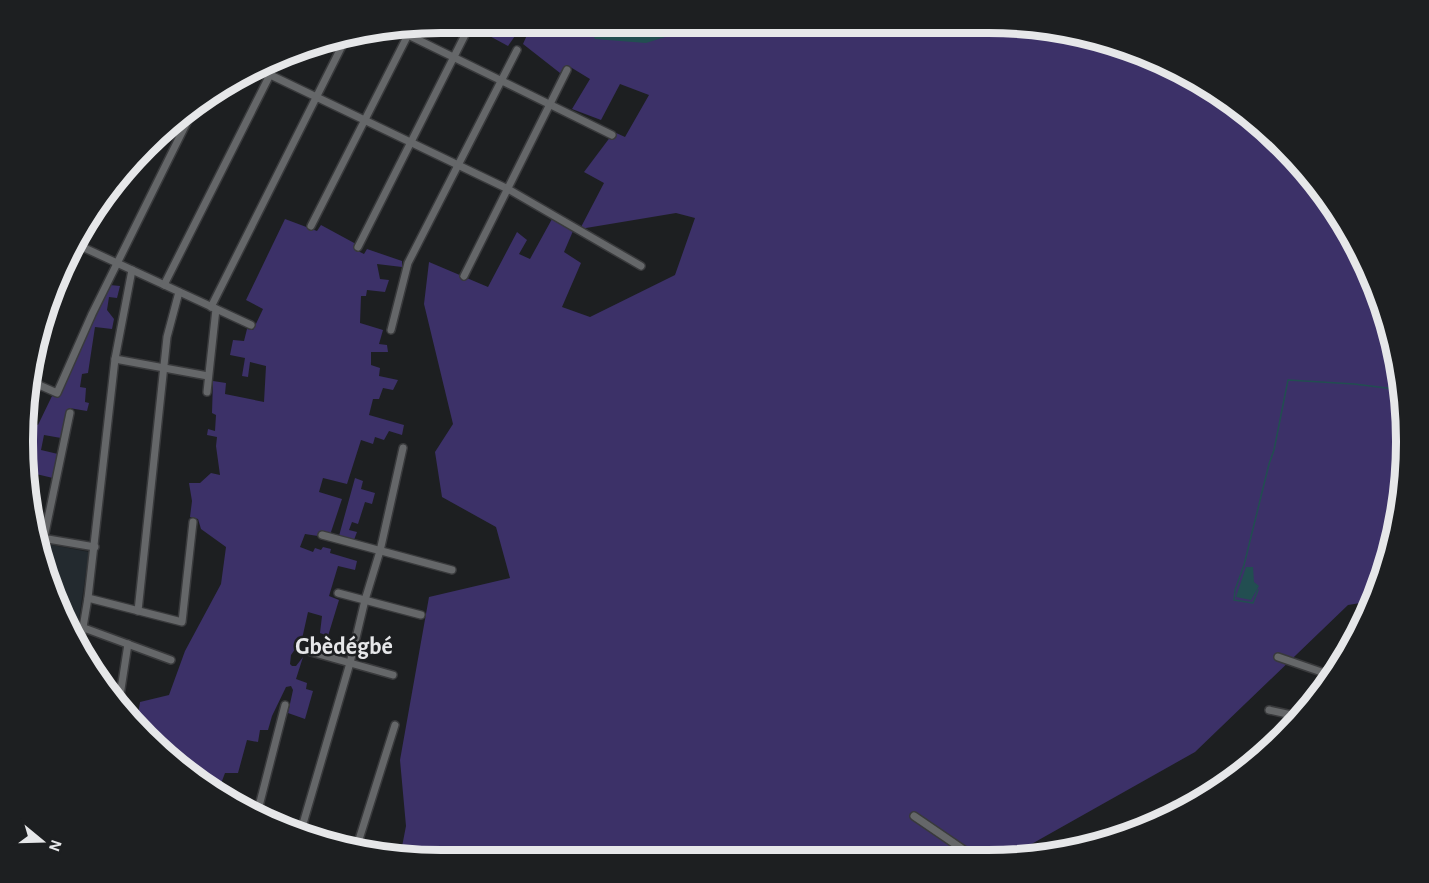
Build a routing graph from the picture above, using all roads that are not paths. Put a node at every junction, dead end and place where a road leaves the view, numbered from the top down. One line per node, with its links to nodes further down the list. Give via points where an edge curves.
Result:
1 (466, 33): 5 (street)
2 (408, 35): 5 (street); 13 (street)
3 (342, 46): 11 (street)
4 (517, 50): 10 (street)
5 (453, 56): 10 (street); 16 (street)
6 (273, 70): 9 (street)
7 (567, 70): 12 (street)
8 (266, 73): 9 (street)
9 (270, 75): 11 (street); 26 (street)
10 (501, 80): 12 (street); 17 (street)
11 (316, 97): 13 (street); 28 (street)
12 (550, 104): 15 (street); 18 (street)
13 (365, 121): 16 (street); 19 (street)
14 (187, 122): 22 (street)
15 (612, 135)
16 (410, 142): 17 (street); 21 (street)
17 (458, 165): 18 (street); 30 (street, via 408,263)
18 (508, 189): 23 (street); 25 (street)
19 (311, 226)
20 (83, 247): 22 (street)
21 (358, 247)
22 (117, 263): 24 (street); 34 (street, via 57,393)
23 (641, 266)
24 (132, 270): 26 (street); 31 (street)
25 (464, 276)
26 (164, 285): 27 (street)
27 (179, 291): 28 (street); 32 (street)
28 (213, 308): 29 (street); 33 (street)
29 (251, 325)
30 (391, 330)
31 (115, 359): 32 (street); 42 (street)
32 (164, 368): 33 (street); 48 (street)
33 (208, 376): 35 (street)
34 (37, 384)
35 (207, 392)
36 (70, 413): 39 (street)
37 (403, 448): 43 (street)
38 (193, 522): 48 (street, via 182,622)
39 (44, 536)
40 (322, 536): 43 (street)
41 (44, 538): 42 (street)
42 (94, 547): 46 (street)
43 (380, 551): 44 (street); 47 (street)
44 (452, 570)
45 (338, 593): 47 (street)
46 (88, 598): 48 (street); 50 (street)
47 (365, 600): 49 (street); 56 (street)
48 (138, 611)
49 (421, 615)
50 (84, 628): 51 (street); 52 (street)
51 (82, 635)
52 (128, 644): 55 (street); 59 (street)
53 (311, 652): 56 (street)
54 (1278, 657): 57 (street)
55 (171, 660)
56 (350, 663): 58 (street); 66 (street)
57 (1324, 673)
58 (393, 675)
59 (120, 694)
60 (285, 705): 64 (street)
61 (1269, 710): 62 (street)
62 (1291, 715)
63 (395, 725): 67 (street)
64 (259, 807)
65 (914, 816): 68 (street)
66 (303, 825)
67 (358, 841)
68 (964, 850)

